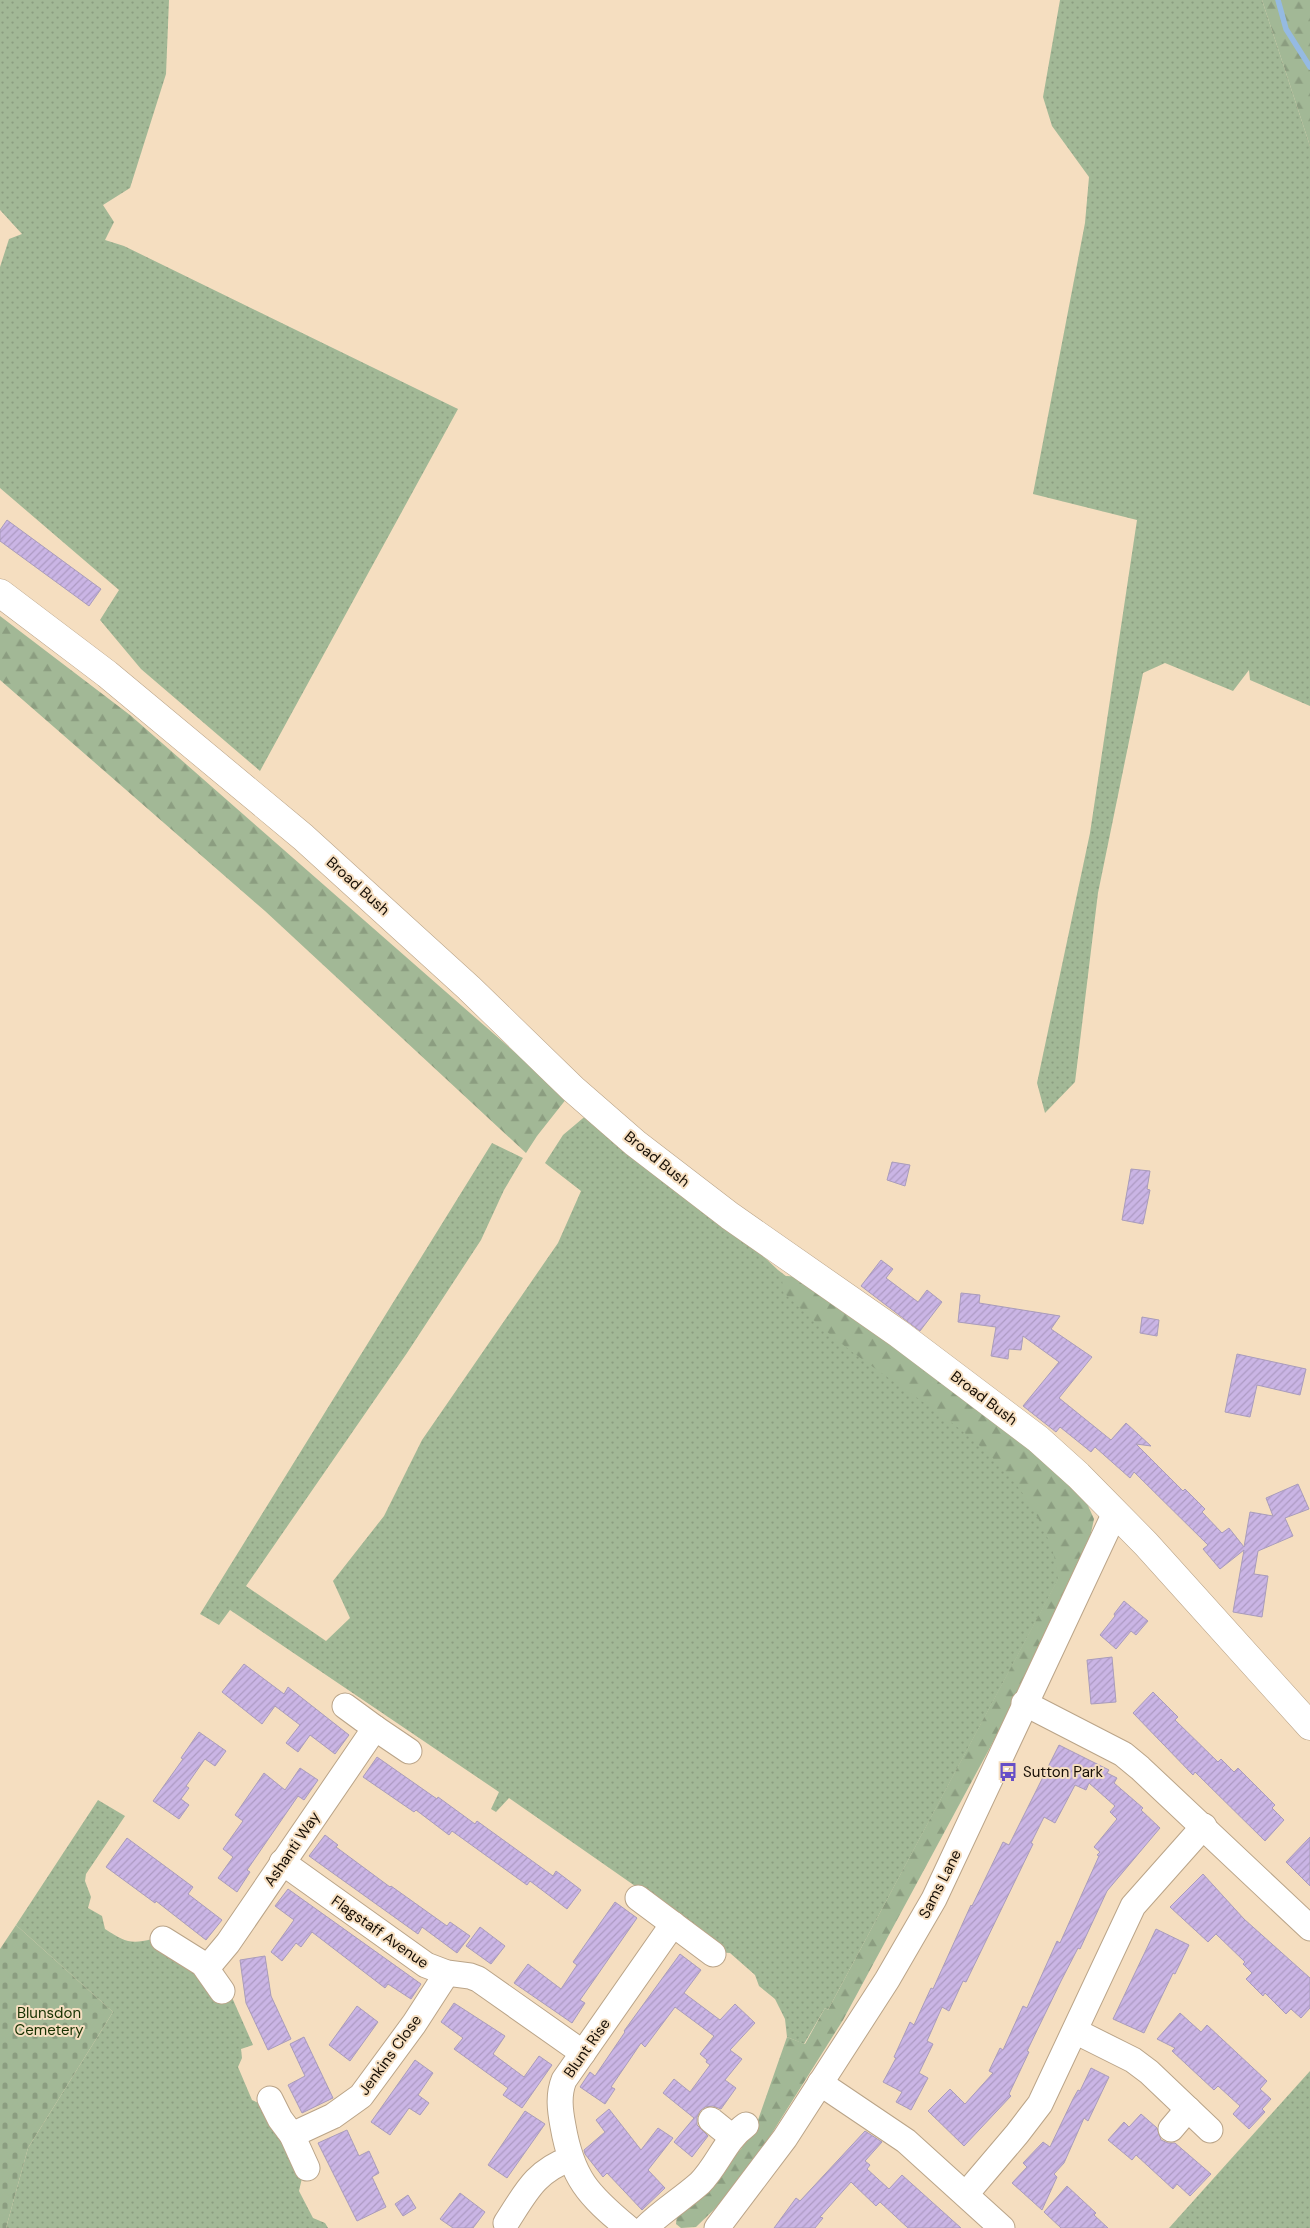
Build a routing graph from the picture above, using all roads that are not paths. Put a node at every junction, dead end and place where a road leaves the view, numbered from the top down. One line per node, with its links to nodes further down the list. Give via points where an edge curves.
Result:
1 (0, 593): 2 (main road, Broad Bush, via 107,674 303,837 635,1143 738,1222 892,1329 1015,1420 1078,1475)
2 (1115, 1513): 3 (street, Sams Lane); 5 (main road, Broad Bush)
3 (1024, 1703): 8 (street, via 1123,1754); 20 (street, Sams Lane, via 934,1899 887,1980)
4 (345, 1706): 6 (street)
5 (1310, 1726)
6 (375, 1728): 7 (street); 9 (street, Ashanti Way)
7 (409, 1751)
8 (1204, 1826): 12 (street); 18 (street, via 1134,1906)
9 (282, 1862): 15 (street, Ashanti Way, via 228,1943); 16 (street, Flagstaff Avenue, via 406,1952)
10 (638, 1898): 11 (street)
11 (673, 1924): 14 (street); 19 (street, Blunt Rise)
12 (1310, 1928)
13 (163, 1939): 15 (street)
14 (713, 1954)
15 (207, 1968): 17 (street)
16 (447, 1973): 19 (street, Flagstaff Avenue, via 478,1979); 26 (street, Jenkins Close, via 361,2096 333,2116)
17 (222, 1991)
18 (1075, 2031): 22 (street, via 1133,2060); 29 (street, via 1040,2104)
19 (583, 2052): 27 (street, Blunt Rise, via 561,2088 560,2106)
20 (820, 2083): 29 (street, via 906,2141); 33 (street, Sams Lane, via 761,2172)
21 (270, 2099): 26 (street)
22 (1188, 2109): 24 (street); 25 (street)
23 (711, 2120): 32 (street, via 739,2131 700,2182)
24 (1170, 2129)
25 (1210, 2130)
26 (292, 2135): 28 (street)
27 (570, 2159): 30 (street, via 538,2176); 31 (street, Blunt Rise, via 579,2180 590,2194)
28 (307, 2168)
29 (966, 2194): 34 (street)
30 (506, 2223)
31 (628, 2228)
32 (645, 2228)
33 (717, 2228)
34 (1002, 2228)

